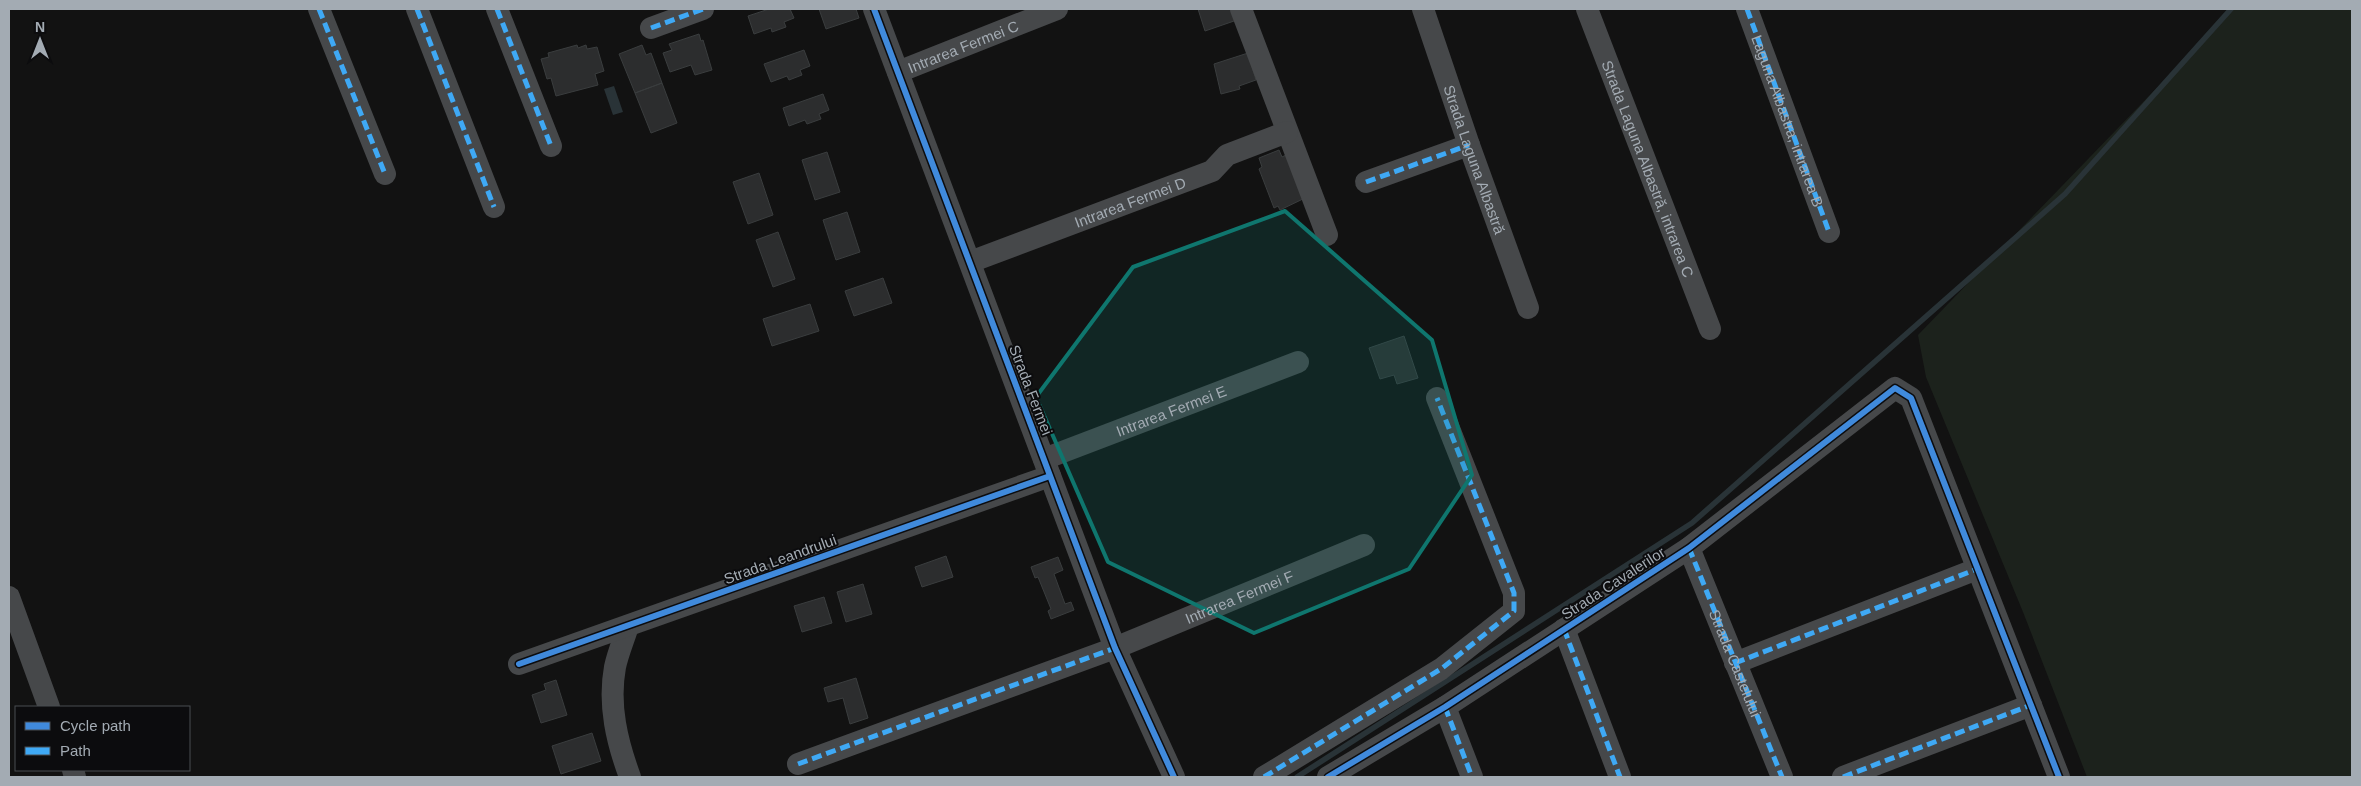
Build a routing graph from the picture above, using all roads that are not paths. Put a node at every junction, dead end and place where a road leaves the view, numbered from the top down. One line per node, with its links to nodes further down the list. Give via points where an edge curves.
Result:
1 (319, 9): 16 (street)
2 (417, 9): 18 (street)
3 (497, 9): 15 (street)
4 (703, 9): 11 (street)
5 (874, 9): 12 (street, Strada Fermei)
6 (1057, 9): 12 (street, Intrarea Fermei C)
7 (1241, 9): 13 (street)
8 (1423, 9): 14 (street, Strada Laguna Albastră)
9 (1587, 9): 23 (street, Strada Laguna Albastră, intrarea C)
10 (1747, 9): 19 (street, Laguna Albastra, intrarea B)
11 (651, 28)
12 (898, 72): 21 (street, Strada Fermei)
13 (1287, 132): 20 (street); 21 (street, Intrarea Fermei D, via 1227,155 1212,170)
14 (1469, 145): 17 (street); 22 (street, Strada Laguna Albastră)
15 (551, 146)
16 (384, 174)
17 (1366, 182)
18 (494, 208)
19 (1830, 232)
20 (1327, 235)
21 (970, 262): 26 (street, Strada Fermei)
22 (1528, 308)
23 (1710, 329)
24 (1298, 362): 26 (street, Intrarea Fermei E)
25 (1437, 398): 42 (street, via 1514,593 1514,611 1440,669)
26 (1047, 467): 31 (street, Strada Leandrului); 33 (street, Strada Fermei)
27 (1364, 545): 33 (street, Intrarea Fermei F)
28 (1689, 548): 29 (street, Strada Cavalerilor, via 1896,388 1911,398); 32 (street, Strada Cavalerilor); 34 (street, Strada Castelului)
29 (1977, 570): 34 (street); 36 (street)
30 (9, 597): 37 (street)
31 (628, 626): 35 (street, Strada Leandrului); 40 (street, via 615,666 612,699 619,746)
32 (1564, 629): 38 (street, Strada Cavalerilor); 45 (street)
33 (1115, 648): 39 (street, Intrarea Fermei F); 41 (street, Strada Fermei)
34 (1735, 663): 46 (street, Strada Castelului)
35 (519, 664)
36 (2031, 705): 47 (street); 48 (street)
37 (50, 706)
38 (1445, 706): 43 (street, Strada Cavalerilor); 44 (street)
39 (798, 764)
40 (630, 777)
41 (1174, 777)
42 (1264, 777)
43 (1328, 777)
44 (1472, 777)
45 (1620, 777)
46 (1782, 777)
47 (1843, 777)
48 (2059, 777)

